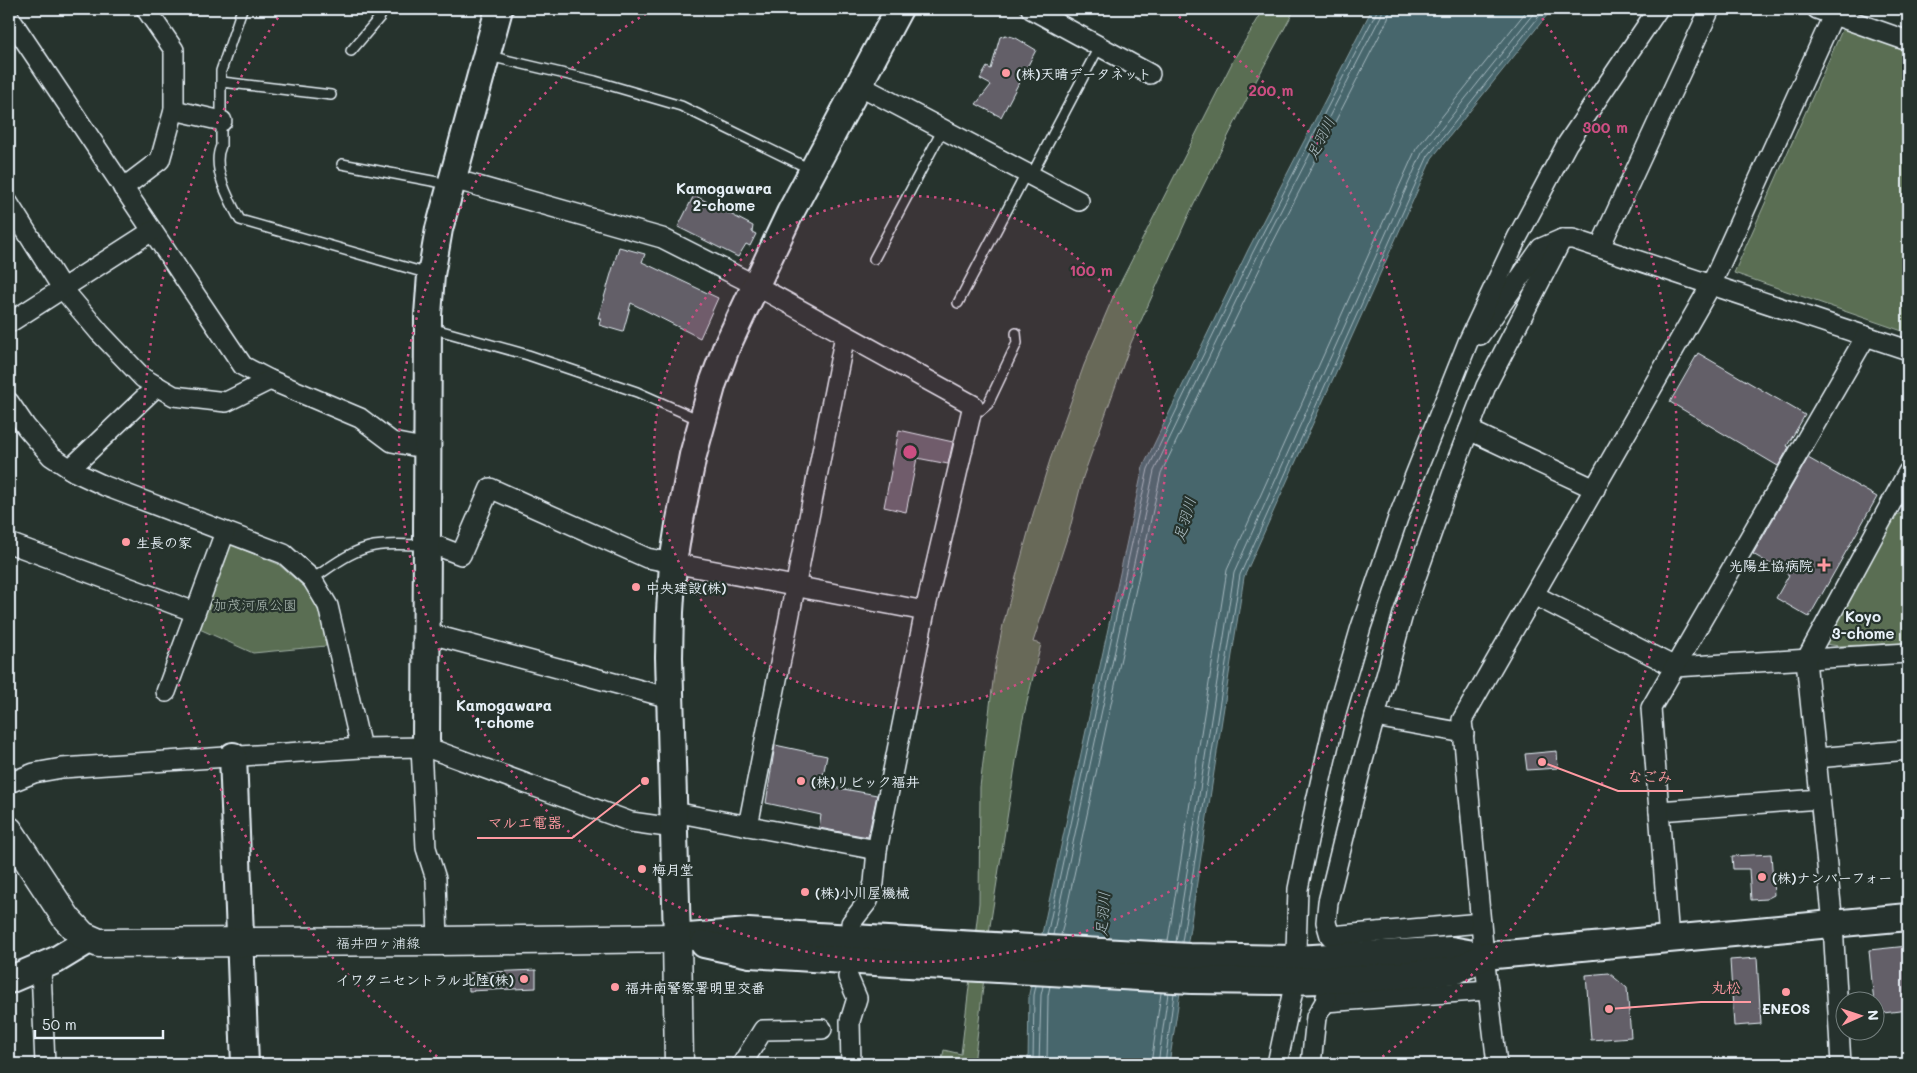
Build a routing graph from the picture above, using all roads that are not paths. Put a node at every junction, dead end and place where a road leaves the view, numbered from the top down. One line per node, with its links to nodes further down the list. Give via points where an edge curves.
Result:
1 (146, 9): 19 (street, via 174,50)
2 (242, 9): 16 (lane, via 221,71)
3 (383, 9): 13 (lane)
4 (499, 9): 14 (street)
5 (900, 9): 17 (street)
6 (1030, 9): 12 (street)
7 (1658, 9): 43 (street, via 1568,144)
8 (1710, 9): 31 (street)
9 (1828, 11): 11 (street); 35 (street)
10 (11, 26): 26 (street)
11 (1908, 41)
12 (1099, 47): 15 (street); 24 (lane)
13 (351, 51)
14 (486, 56): 23 (lane, via 595,81 680,106); 25 (street)
15 (1150, 74)
16 (222, 82): 18 (lane); 20 (lane)
17 (859, 84): 21 (street); 23 (street)
18 (331, 95)
19 (174, 110): 20 (street); 26 (street, via 160,160)
20 (222, 121): 33 (lane, via 221,146 217,155 224,191 240,220)
21 (943, 128): 24 (street); 32 (lane)
22 (342, 164): 25 (lane)
23 (813, 171): 34 (street)
24 (1029, 173): 27 (street); 37 (lane)
25 (452, 182): 33 (street); 34 (street, via 662,238)
26 (123, 188): 29 (street)
27 (1079, 200)
28 (9, 204): 36 (street)
29 (152, 231): 36 (street); 45 (street, via 242,366)
30 (1562, 239): 31 (street, via 1573,239); 43 (street, via 1541,248 1483,334); 50 (street, via 1486,386)
31 (1600, 248): 35 (street)
32 (874, 258)
33 (431, 275): 39 (street)
34 (755, 285): 41 (street); 49 (street, via 726,348)
35 (1712, 285): 42 (street); 54 (street)
36 (62, 288): 38 (street); 46 (street, via 143,378)
37 (958, 303)
38 (9, 323)
39 (428, 328): 49 (lane, via 601,379); 51 (street)
40 (1016, 333): 47 (lane, via 1017,343 988,404 981,410)
41 (845, 335): 47 (street); 61 (street)
42 (1866, 336): 44 (street); 68 (street)
43 (1468, 342): 96 (street, via 1398,518 1337,709 1298,889)
44 (1908, 350)
45 (270, 380): 46 (street, via 226,402 174,396); 51 (street, via 360,418 392,442)
46 (157, 386): 52 (street)
47 (973, 405): 63 (street)
48 (10, 406): 52 (street, via 51,456)
49 (702, 421): 59 (street)
50 (1469, 430): 54 (street); 71 (street, via 1403,614)
51 (428, 449): 58 (street)
52 (70, 469): 56 (street, via 104,486)
53 (1908, 472): 55 (street)
54 (1595, 489): 62 (street)
55 (1901, 503): 67 (street)
56 (225, 532): 60 (street, via 284,554); 64 (street)
57 (9, 543): 64 (street)
58 (427, 544): 59 (street, via 461,555 490,488 647,558); 60 (lane, via 373,546 348,556); 65 (street)
59 (673, 563): 61 (street); 70 (street)
60 (312, 579): 74 (street, via 328,606)
61 (796, 586): 63 (street); 82 (street)
62 (1534, 595): 68 (street); 72 (street, via 1462,720)
63 (925, 611): 84 (street)
64 (196, 612): 69 (street)
65 (427, 633): 70 (street); 73 (street)
66 (1908, 653): 67 (street)
67 (1806, 660): 68 (street); 77 (street)
68 (1675, 667): 80 (street, via 1651,708)
69 (166, 692)
70 (670, 698): 81 (street)
71 (1375, 717): 72 (street); 87 (street, via 1328,902 1326,922 1330,936)
72 (1464, 733): 87 (street)
73 (424, 747): 74 (street); 81 (street, via 631,822); 92 (street, via 426,848 436,879)
74 (361, 748): 76 (street)
75 (1908, 750): 77 (street)
76 (233, 756): 78 (street, via 62,768 34,773); 93 (street)
77 (1816, 758): 79 (street)
78 (9, 783)
79 (1820, 799): 80 (street); 88 (street)
80 (1659, 811): 90 (street)
81 (674, 820): 82 (street); 89 (street)
82 (748, 826): 84 (street)
83 (9, 830): 91 (main road, via 67,919)
84 (877, 850): 86 (street, via 874,883 868,901)
85 (1908, 917): 88 (street)
86 (851, 923)
87 (1481, 923): 94 (street)
88 (1833, 924): 90 (street); 109 (street)
89 (677, 938): 92 (main road, 福井四ヶ浦線); 96 (street, via 750,954 892,952 1192,980); 103 (main road)
90 (1669, 939): 94 (street)
91 (89, 940): 93 (main road, 福井四ヶ浦線, via 109,944); 95 (street)
92 (438, 941): 93 (main road, 福井四ヶ浦線)
93 (239, 943): 102 (street)
94 (1484, 956): 96 (street, via 1451,950); 99 (street)
95 (41, 968): 98 (street); 101 (street)
96 (1291, 970): 106 (street)
97 (848, 978): 105 (street, via 857,998 850,1021)
98 (9, 980)
99 (1488, 990): 107 (street, via 1326,999 1316,1017); 108 (street)
100 (822, 1029): 104 (street, via 763,1030)
101 (45, 1064)
102 (245, 1064)
103 (679, 1064)
104 (742, 1064)
105 (851, 1064)
106 (1277, 1064)
107 (1311, 1064)
108 (1497, 1064)
109 (1841, 1064)

